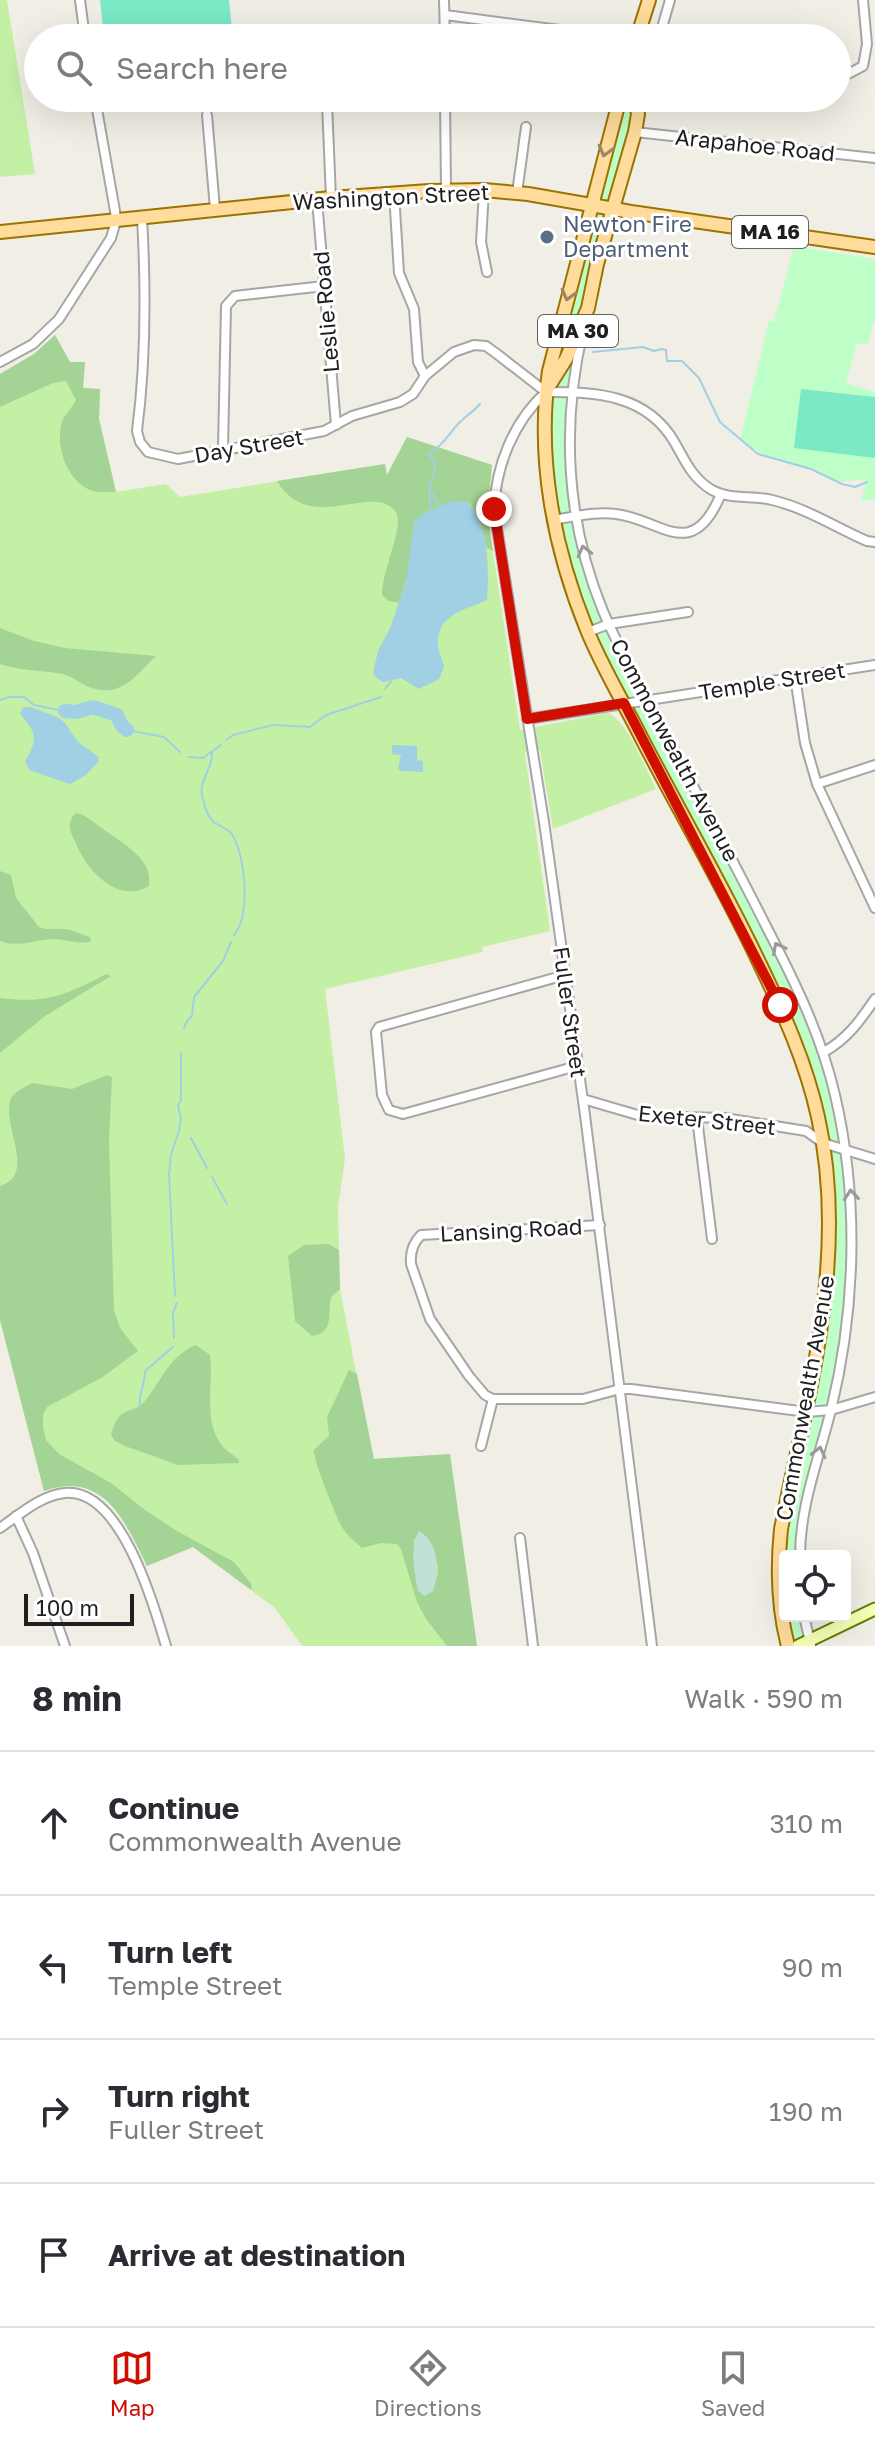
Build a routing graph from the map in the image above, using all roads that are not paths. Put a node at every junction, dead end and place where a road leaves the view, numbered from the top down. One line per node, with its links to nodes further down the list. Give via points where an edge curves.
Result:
1 (80, 0): 7 (street)
2 (444, 0): 6 (street)
3 (649, 0): 10 (main road)
4 (670, 0): 11 (street)
5 (863, 0): 12 (street, via 867,44 863,66)
6 (445, 15): 8 (street); 9 (street)
7 (83, 24)
8 (445, 24)
9 (514, 24)
10 (643, 24)
11 (663, 24)
12 (851, 73)
13 (97, 112): 32 (street)
14 (327, 112): 26 (street)
15 (445, 112): 22 (street)
16 (616, 112): 28 (main road, Commonwealth Avenue / MA 30, one-way to 28)
17 (638, 114): 20 (main road, Commonwealth Avenue / MA 30)
18 (207, 115): 30 (street)
19 (526, 127): 25 (street)
20 (635, 132): 21 (street, Arapahoe Road); 29 (main road, Commonwealth Avenue / MA 30)
21 (875, 158)
22 (446, 190): 23 (main road, Washington Street / MA 16); 24 (main road, Washington Street / MA 16)
23 (484, 190): 25 (main road, Washington Street / MA 16); 35 (street, via 481,251)
24 (394, 193): 26 (main road, Washington Street / MA 16); 39 (street, via 399,273 414,309 418,362)
25 (517, 193): 28 (main road, Washington Street / MA 16)
26 (331, 198): 27 (main road, Washington Street / MA 16)
27 (317, 200): 30 (main road, Washington Street / MA 16); 36 (street, Leslie Road)
28 (592, 205): 29 (main road, Washington Street / MA 16); 40 (main road, Commonwealth Avenue / MA 30, one-way to 40)
29 (614, 208): 34 (main road, Washington Street / MA 16); 37 (main road, Commonwealth Avenue / MA 30)
30 (215, 209): 31 (main road, Washington Street / MA 16)
31 (142, 218): 32 (main road, Washington Street / MA 16); 43 (street, Day Street, via 140,442 148,452 178,459)
32 (116, 221): 33 (main road, Washington Street / MA 16); 38 (street, via 111,238 59,319 30,346)
33 (0, 232)
34 (875, 247)
35 (487, 272)
36 (324, 286): 42 (street, Leslie Road); 43 (street, via 228,301)
37 (588, 308): 40 (main road, Commonwealth Avenue / MA 30); 41 (street, Commonwealth Avenue)
38 (0, 362)
39 (425, 376): 40 (street, Day Street, via 454,352 486,346); 42 (street, Day Street, via 400,402)
40 (546, 392): 41 (street); 46 (main road, Commonwealth Avenue / MA 30); 55 (street, Fuller Street, via 510,441 495,491 496,527)
41 (571, 392): 44 (street, via 605,395 643,408 665,428 689,470); 45 (street, Commonwealth Avenue, via 569,450)
42 (336, 425): 43 (street, Day Street, via 313,434)
43 (223, 449)
44 (721, 494): 45 (street, via 702,524 682,533 615,513); 47 (street, via 782,503)
45 (576, 517): 46 (street); 49 (street, Commonwealth Avenue, one-way to 45)
46 (553, 520): 50 (main road, Commonwealth Avenue / MA 30)
47 (875, 542)
48 (688, 612): 49 (street)
49 (609, 624): 50 (street); 53 (street, Commonwealth Avenue)
50 (588, 632): 54 (main road, Commonwealth Avenue / MA 30)
51 (875, 665): 52 (street, Temple Street)
52 (795, 677): 53 (street, Temple Street); 57 (street)
53 (648, 700): 54 (street, Temple Street); 61 (street, Commonwealth Avenue, one-way to 53, via 794,980)
54 (624, 703): 55 (street, Temple Street); 65 (main road, Commonwealth Avenue / MA 30, via 780,1005 807,1073)
55 (527, 719): 59 (street, Fuller Street)
56 (875, 765): 57 (street)
57 (817, 784): 58 (street)
58 (875, 908)
59 (565, 975): 62 (street, Fuller Street); 62 (street, via 379,1027 382,1095 389,1110 403,1114)
60 (875, 999): 61 (street, via 849,1034)
61 (824, 1052): 66 (street, Commonwealth Avenue)
62 (577, 1066): 63 (street, Fuller Street)
63 (583, 1099): 64 (street, Exeter Street, via 641,1116); 68 (street, Fuller Street)
64 (697, 1118): 65 (street, Exeter Street, via 806,1131); 69 (street)
65 (823, 1143): 66 (street, Exeter Street); 74 (main road, Commonwealth Avenue / MA 30, via 830,1241)
66 (846, 1150): 67 (street, Exeter Street); 73 (street, Commonwealth Avenue, one-way to 66, via 853,1220)
67 (875, 1159)
68 (600, 1225): 70 (street, Fuller Street); 72 (street, Lansing Road, via 421,1235 413,1246 411,1264 430,1319 469,1376)
69 (712, 1239)
70 (620, 1389): 72 (street, via 583,1399); 74 (street); 86 (street, Fuller Street)
71 (875, 1397): 73 (street)
72 (493, 1399): 75 (street)
73 (831, 1410): 74 (street); 79 (street, Commonwealth Avenue, one-way to 73, via 803,1519)
74 (807, 1412): 87 (main road, Commonwealth Avenue / MA 30, via 779,1555)
75 (481, 1446)
76 (16, 1516): 77 (street); 83 (street); 84 (street, via 65,1493 101,1507 139,1569)
77 (0, 1528)
78 (520, 1538): 85 (street)
79 (800, 1550)
80 (875, 1609): 82 (main road)
81 (805, 1622): 82 (street)
82 (810, 1643): 88 (main road)
83 (65, 1646)
84 (166, 1646)
85 (533, 1646)
86 (652, 1646)
87 (788, 1646)
88 (798, 1646)

